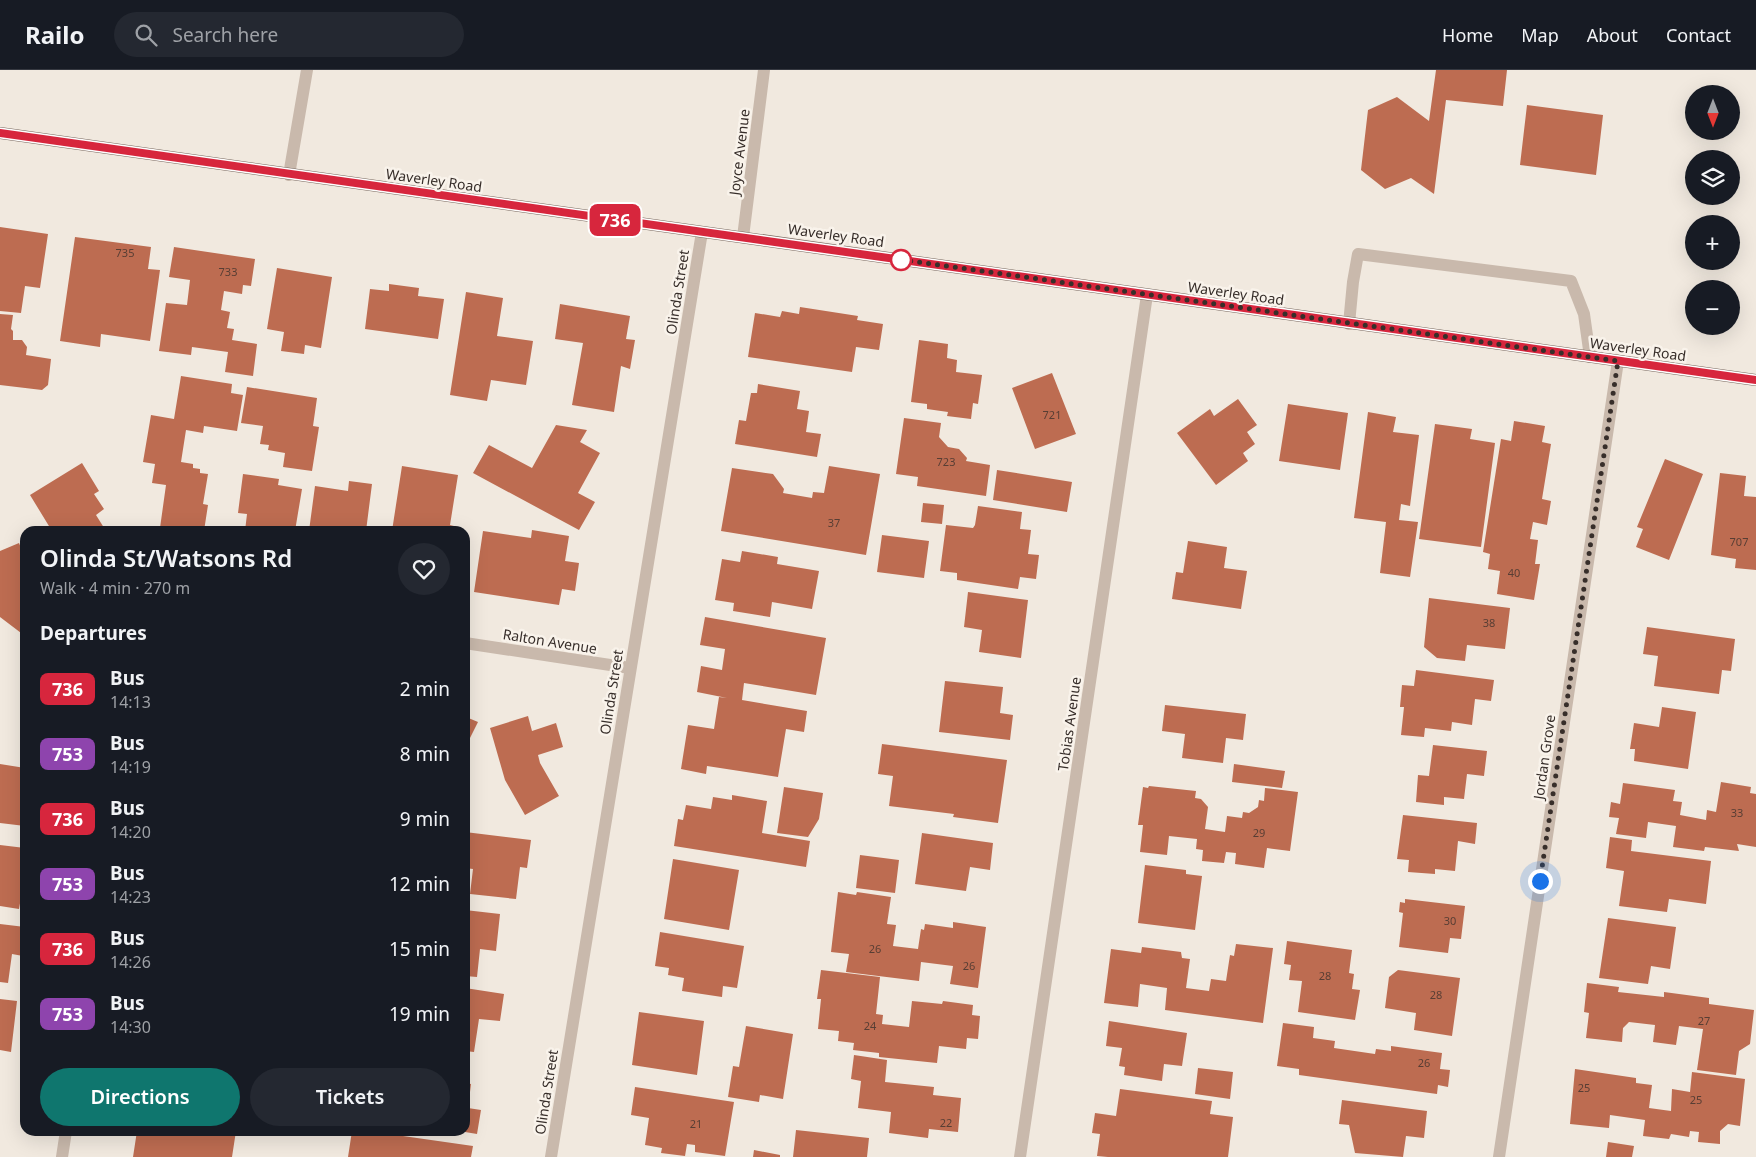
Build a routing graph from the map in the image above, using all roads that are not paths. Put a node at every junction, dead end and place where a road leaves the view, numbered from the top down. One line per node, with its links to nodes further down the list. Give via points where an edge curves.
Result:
1 (307, 70): 4 (street)
2 (764, 70): 6 (street, Joyce Avenue)
3 (0, 133): 4 (main road, Waverley Road)
4 (289, 175): 5 (main road, Waverley Road)
5 (702, 232): 6 (main road, Waverley Road); 13 (street, Olinda Street)
6 (743, 237): 7 (main road, Waverley Road)
7 (1147, 296): 8 (main road, Waverley Road); 17 (street, Tobias Avenue)
8 (1349, 324): 9 (main road, Waverley Road); 9 (street, via 1358,254 1571,281 1584,314)
9 (1590, 357): 10 (main road, Waverley Road)
10 (1618, 361): 11 (main road, Waverley Road); 18 (street, Jordan Grove)
11 (1756, 380)
12 (470, 644): 13 (street, Ralton Avenue)
13 (630, 668): 16 (street, Olinda Street)
14 (65, 1136): 15 (street)
15 (62, 1157)
16 (551, 1157)
17 (1020, 1157)
18 (1499, 1157)

